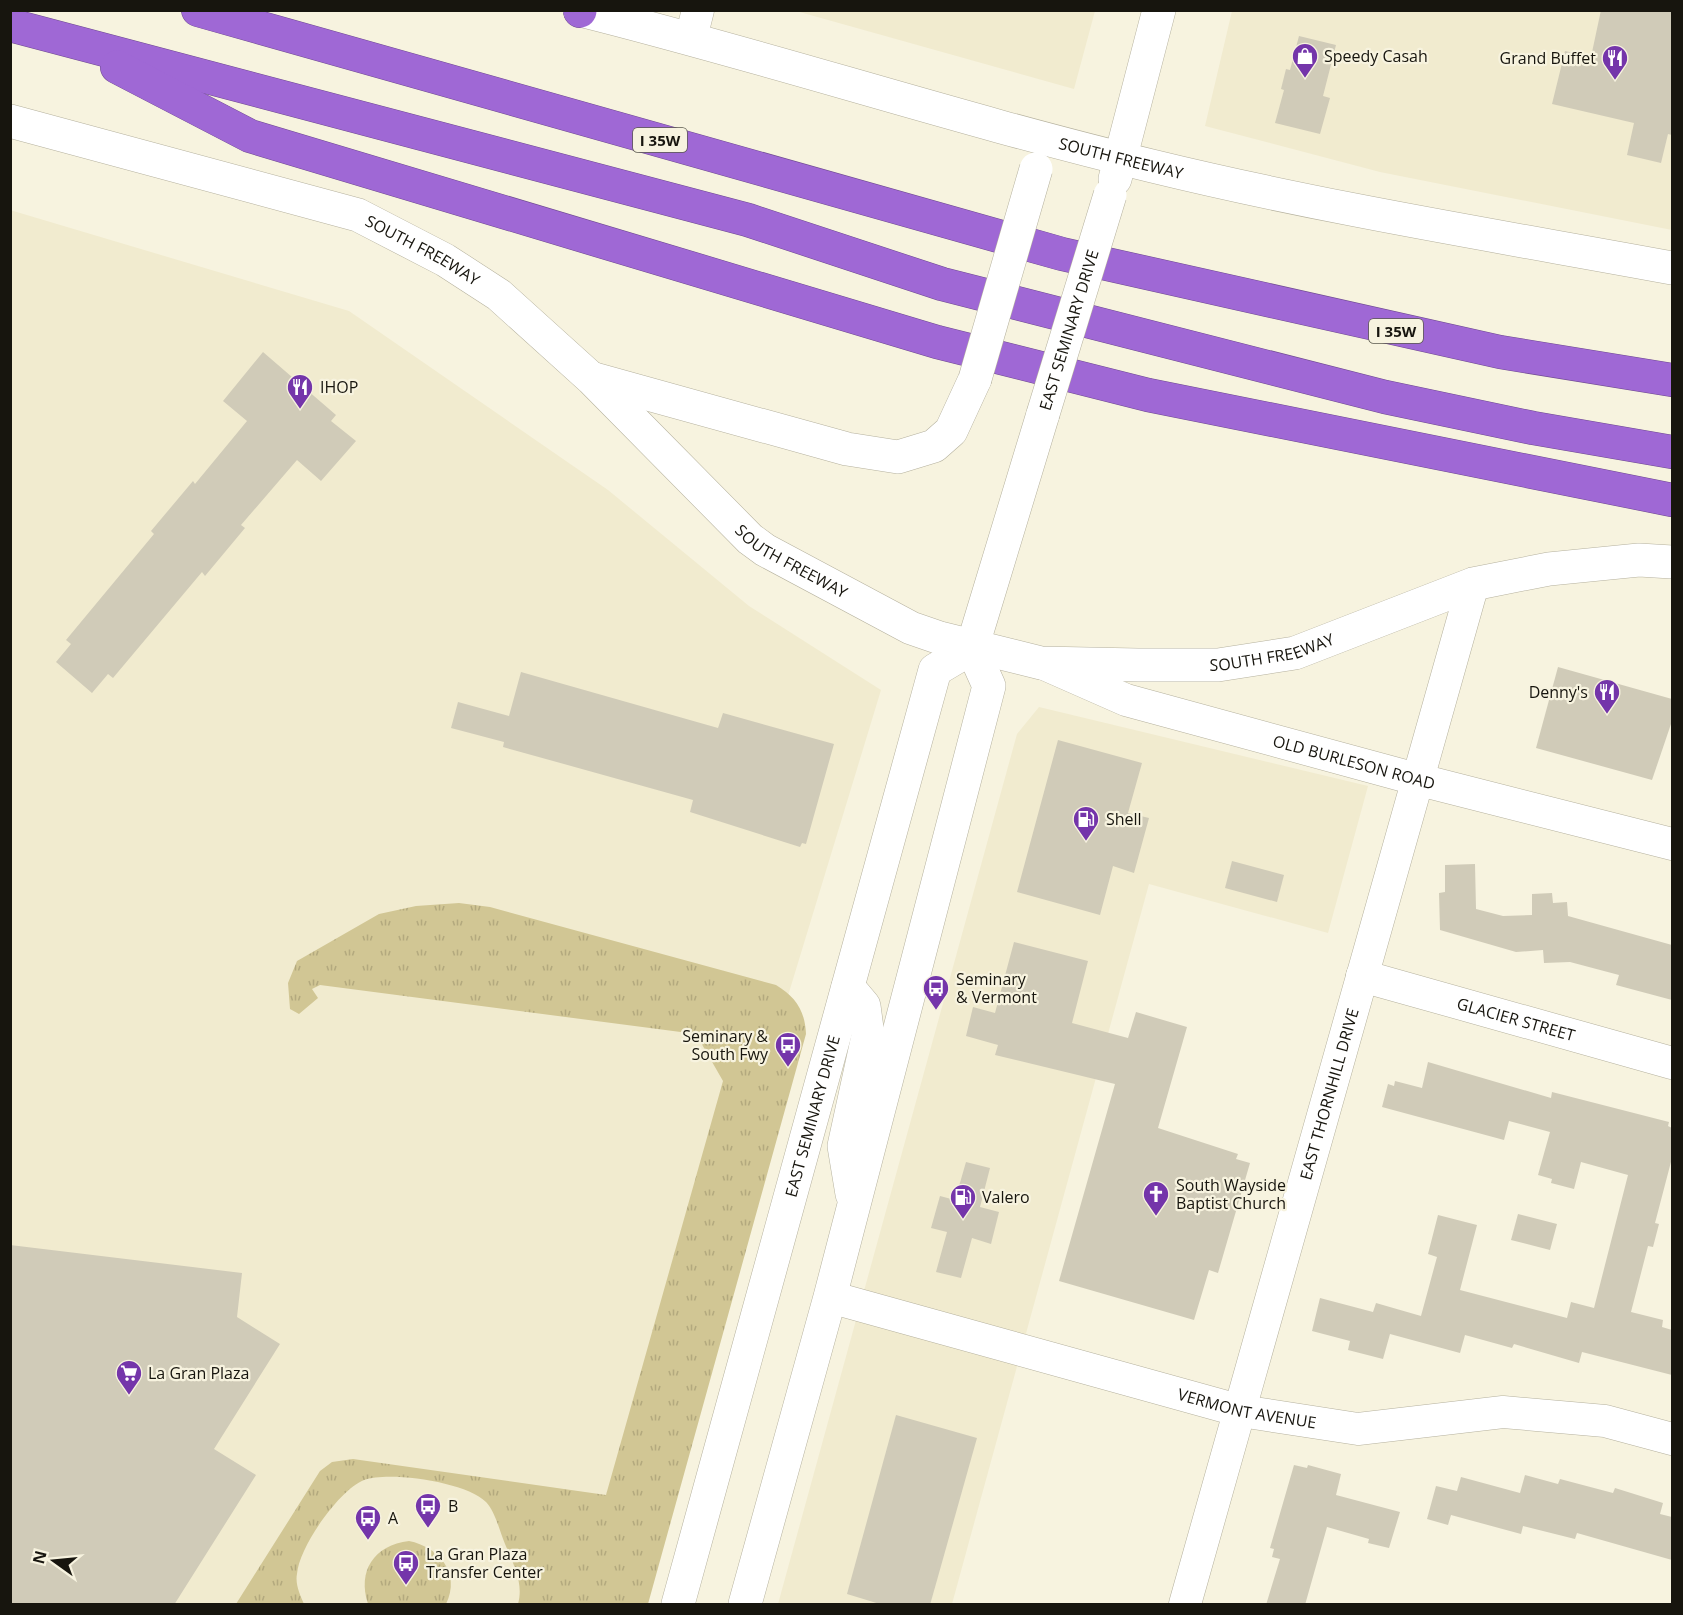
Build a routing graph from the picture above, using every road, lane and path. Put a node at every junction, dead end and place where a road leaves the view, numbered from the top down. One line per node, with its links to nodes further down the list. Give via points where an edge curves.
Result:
1 (198, 10): 12 (highway, I 35W, via 1062,254 1456,343)
2 (580, 10): 4 (main road, SOUTH FREEWAY)
3 (1159, 10): 9 (main road, EAST SEMINARY DRIVE)
4 (694, 24): 8 (main road, SOUTH FREEWAY)
5 (10, 25): 6 (highway)
6 (62, 39): 13 (highway, via 748,220 942,284 1385,397); 14 (highway, via 250,136 937,342 1148,395)
7 (10, 121): 11 (main road, SOUTH FREEWAY, via 358,215 444,260 499,295)
8 (1041, 154): 9 (main road, SOUTH FREEWAY); 11 (main road, bridge, via 975,379 951,431 934,446 898,457 847,449)
9 (1122, 159): 10 (main road, SOUTH FREEWAY, via 1287,198); 17 (main road, EAST SEMINARY DRIVE, bridge)
10 (1672, 268)
11 (592, 379): 17 (main road, SOUTH FREEWAY, via 765,550 911,628)
12 (1672, 380)
13 (1672, 453)
14 (1672, 500)
15 (1672, 562): 16 (main road, SOUTH FREEWAY, via 1639,560 1549,569)
16 (1473, 584): 18 (main road, SOUTH FREEWAY, via 1295,653 1218,665); 19 (street, EAST THORNHILL DRIVE)
17 (972, 648): 18 (main road, SOUTH FREEWAY); 22 (main road, EAST SEMINARY DRIVE, via 935,670); 24 (main road, via 989,686)
18 (1041, 663): 19 (street, OLD BURLESON ROAD, via 1126,700)
19 (1416, 779): 20 (street, OLD BURLESON ROAD); 21 (street, EAST THORNHILL DRIVE)
20 (1672, 844)
21 (1362, 976): 23 (street, GLACIER STREET); 26 (street, EAST THORNHILL DRIVE)
22 (848, 987): 24 (main road, via 864,1006 868,1036 844,1146); 28 (main road, EAST SEMINARY DRIVE)
23 (1672, 1063)
24 (854, 1204): 25 (main road)
25 (830, 1297): 26 (street, VERMONT AVENUE); 29 (main road)
26 (1241, 1411): 27 (street, VERMONT AVENUE, via 1358,1429 1503,1412 1605,1420); 30 (street, EAST THORNHILL DRIVE)
27 (1672, 1439)
28 (678, 1605)
29 (745, 1605)
30 (1185, 1605)

